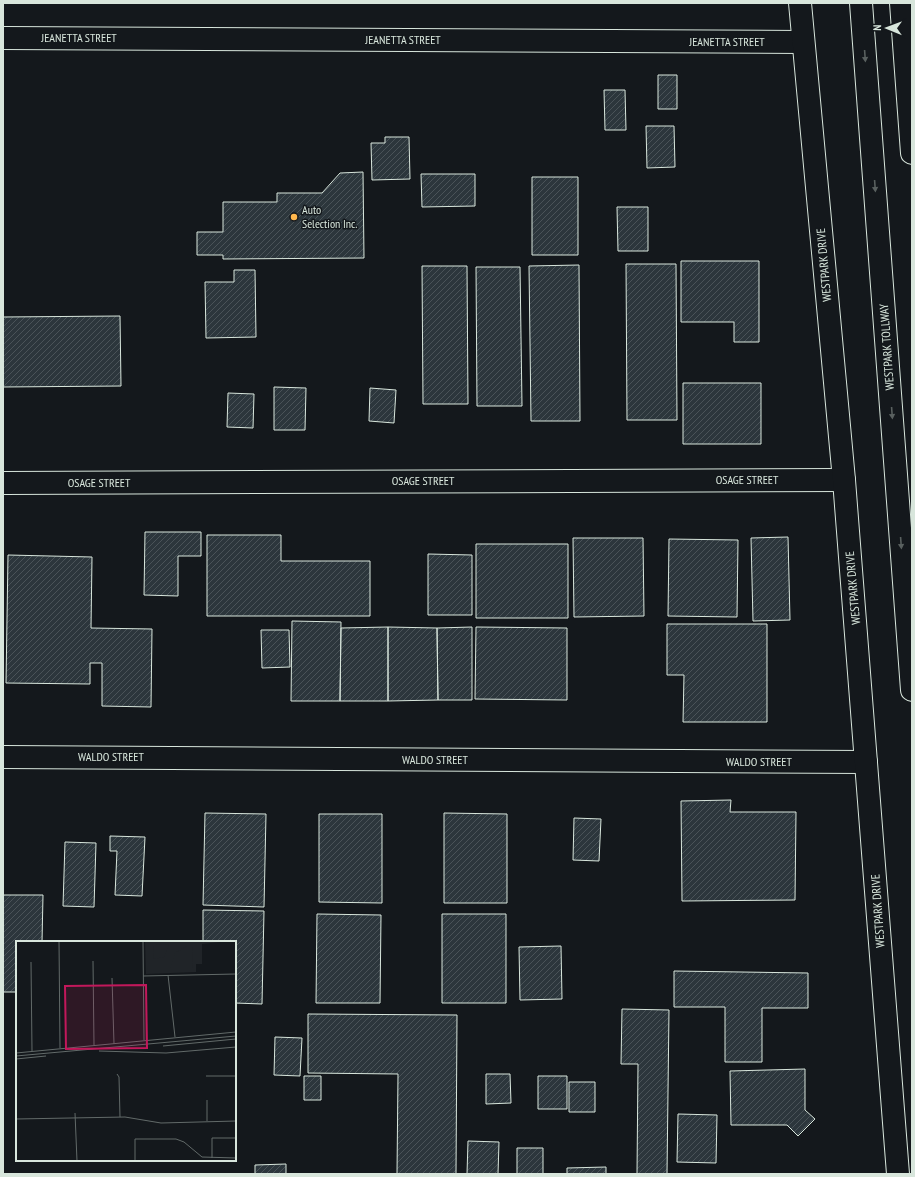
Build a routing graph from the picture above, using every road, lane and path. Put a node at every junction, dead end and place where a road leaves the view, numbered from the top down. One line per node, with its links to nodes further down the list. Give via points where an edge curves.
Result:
1 (800, 3): 5 (main road, WESTPARK DRIVE)
2 (861, 3): 9 (main road, WESTPARK TOLLWAY, one-way to 9)
3 (901, 3): 6 (main road)
4 (3, 38): 5 (main road, JEANETTA STREET)
5 (803, 42): 7 (main road, WESTPARK DRIVE)
6 (912, 153)
7 (844, 480): 8 (main road, OSAGE STREET); 11 (main road, WESTPARK DRIVE)
8 (3, 483)
9 (912, 690)
10 (3, 756): 11 (main road, WALDO STREET)
11 (866, 762): 12 (main road, WESTPARK DRIVE)
12 (898, 1174)

